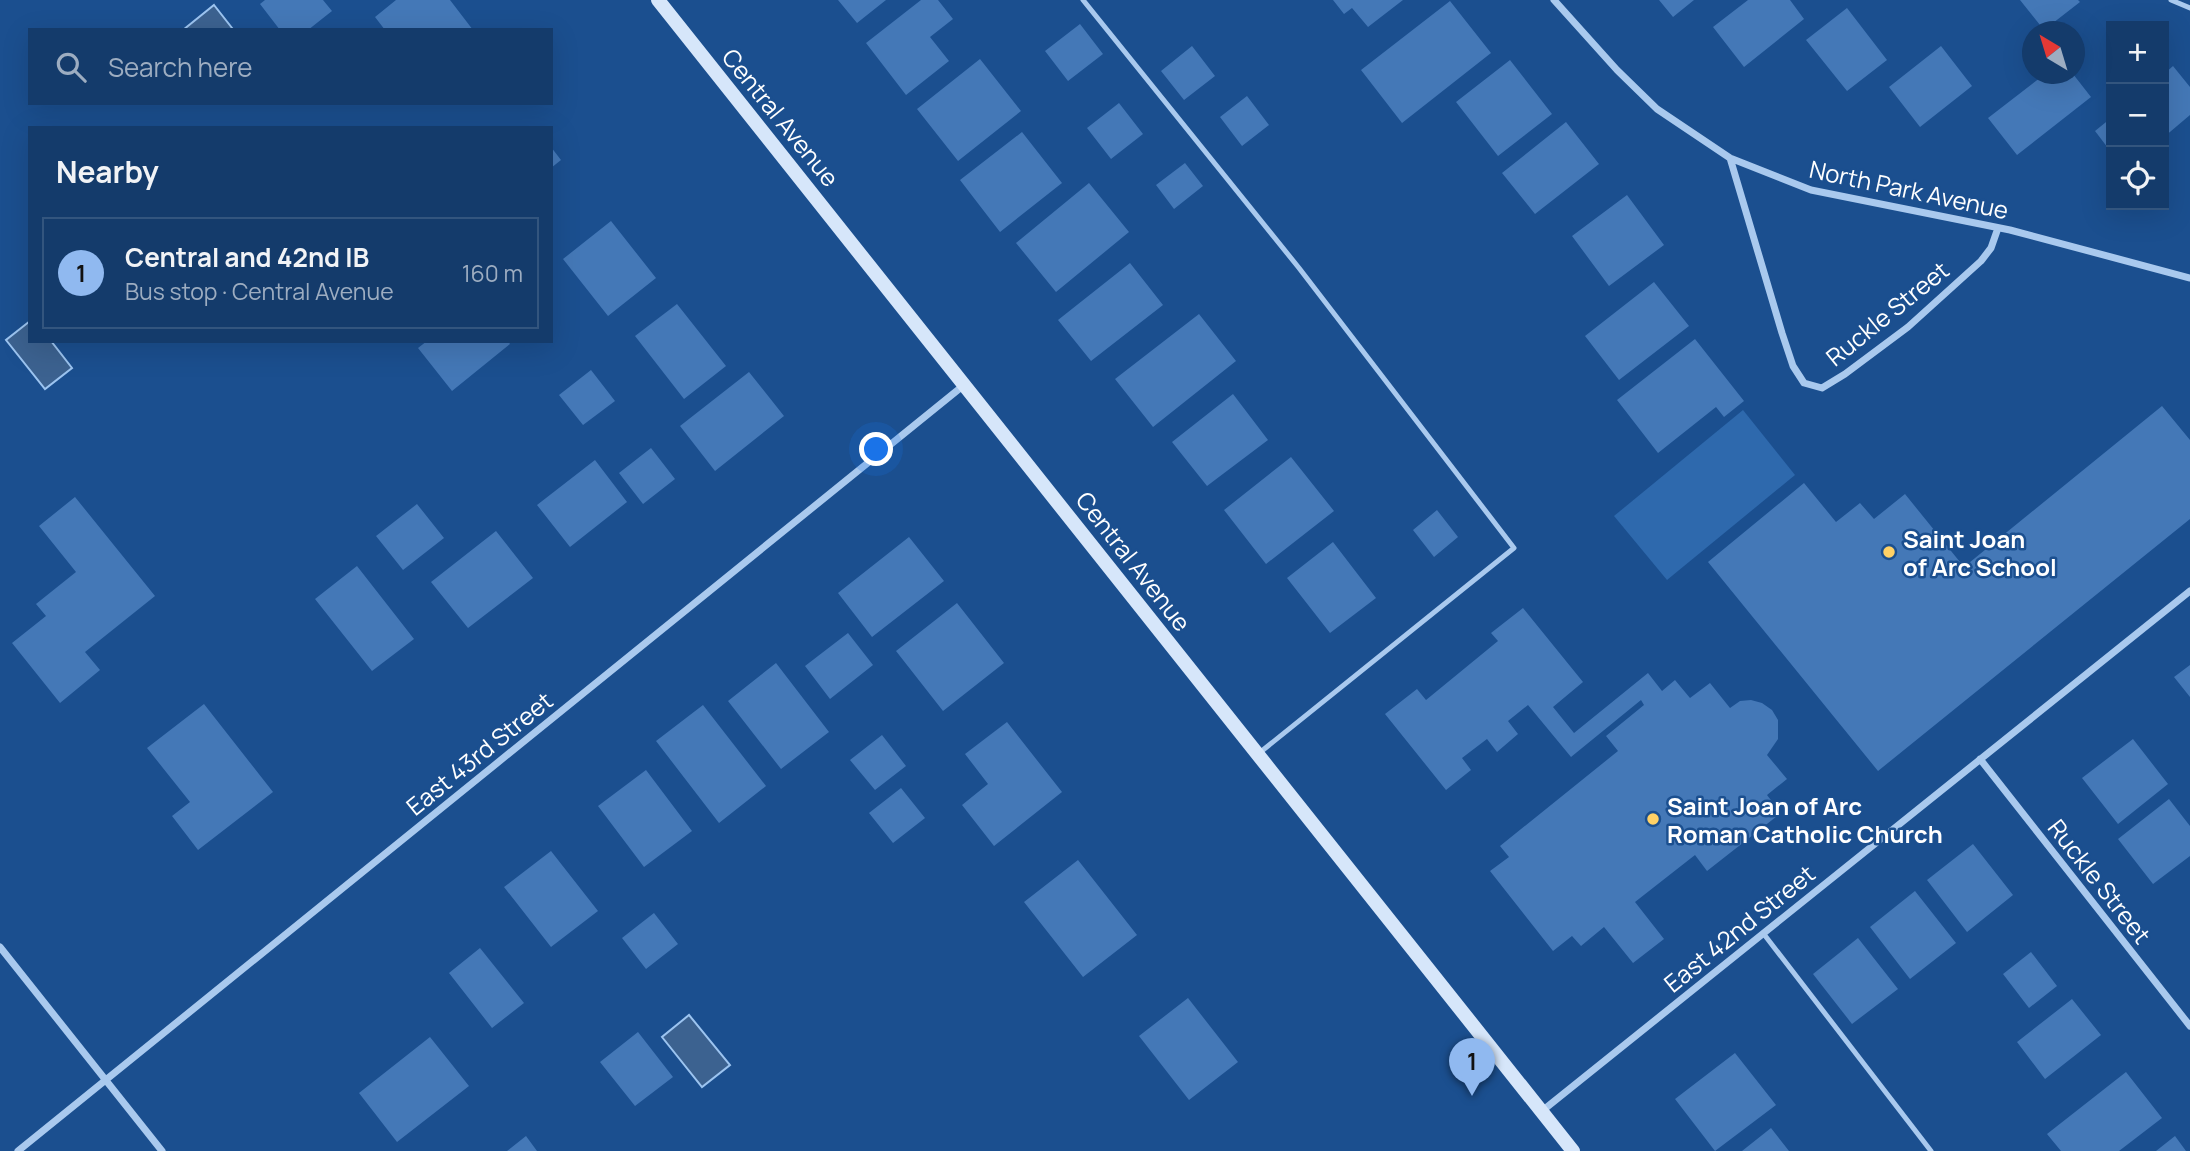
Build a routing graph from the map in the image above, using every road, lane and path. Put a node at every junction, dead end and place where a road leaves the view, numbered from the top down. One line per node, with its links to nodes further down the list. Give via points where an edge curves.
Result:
1 (659, 0): 9 (main road, Central Avenue)
2 (1083, 0): 11 (lane, via 1299,268 1514,548)
3 (1554, 0): 6 (street, North Park Avenue, via 1657,109)
4 (2171, 0): 5 (lane)
5 (2190, 8)
6 (1730, 158): 7 (street, North Park Avenue, via 1811,190); 7 (street, Ruckle Street, via 1793,366 1804,383 1822,388 1908,327 1981,261)
7 (1998, 228): 8 (street, North Park Avenue)
8 (2190, 278)
9 (965, 384): 11 (main road, Central Avenue); 16 (street, East 43rd Street)
10 (2190, 591): 12 (street, East 42nd Street)
11 (1258, 754): 17 (main road, Central Avenue)
12 (1980, 759): 13 (street, East 42nd Street); 15 (street, Ruckle Street)
13 (1763, 933): 17 (street, East 42nd Street); 21 (lane)
14 (0, 947): 16 (street)
15 (2190, 1026)
16 (106, 1080): 18 (street, East 43rd Street); 19 (street)
17 (1541, 1112): 20 (main road, Central Avenue)
18 (18, 1151)
19 (162, 1151)
20 (1573, 1151)
21 (1931, 1151)

